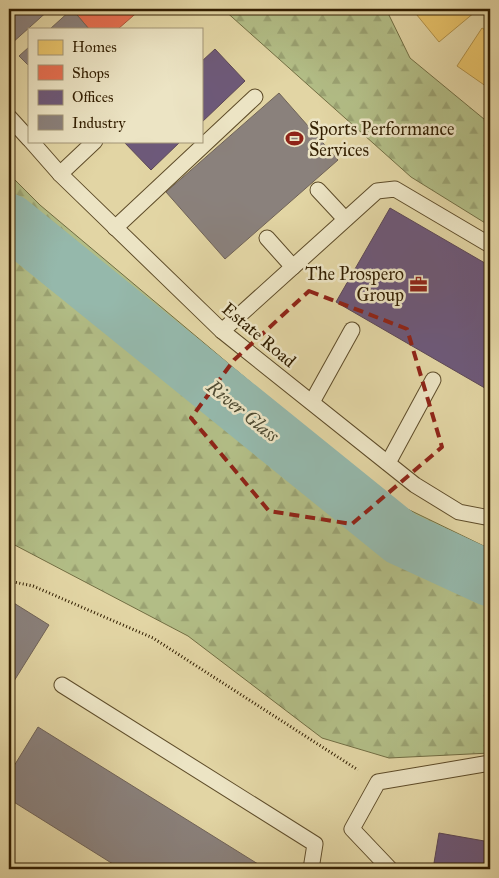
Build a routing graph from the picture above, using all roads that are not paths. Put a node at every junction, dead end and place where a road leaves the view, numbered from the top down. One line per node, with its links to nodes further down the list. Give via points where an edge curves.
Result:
1 (255, 97): 9 (lane)
2 (9, 117): 3 (lane, Estate Road)
3 (28, 138)
4 (32, 142): 6 (lane, Estate Road)
5 (94, 142): 6 (lane)
6 (60, 174): 9 (lane, Estate Road)
7 (318, 190): 8 (lane)
8 (345, 220): 11 (lane, via 377,190 395,189); 12 (lane)
9 (115, 228): 14 (lane, Estate Road)
10 (267, 238): 12 (lane)
11 (490, 244)
12 (293, 267): 14 (lane)
13 (352, 330): 16 (lane)
14 (222, 331): 16 (lane, Estate Road)
15 (433, 380): 17 (lane)
16 (312, 402): 17 (lane, Estate Road)
17 (388, 463): 18 (lane, Estate Road, via 415,485 459,512)
18 (490, 518)
19 (62, 684): 21 (lane, via 315,844)
20 (490, 763): 22 (lane, via 378,782 352,829)
21 (311, 869)
22 (390, 869)

